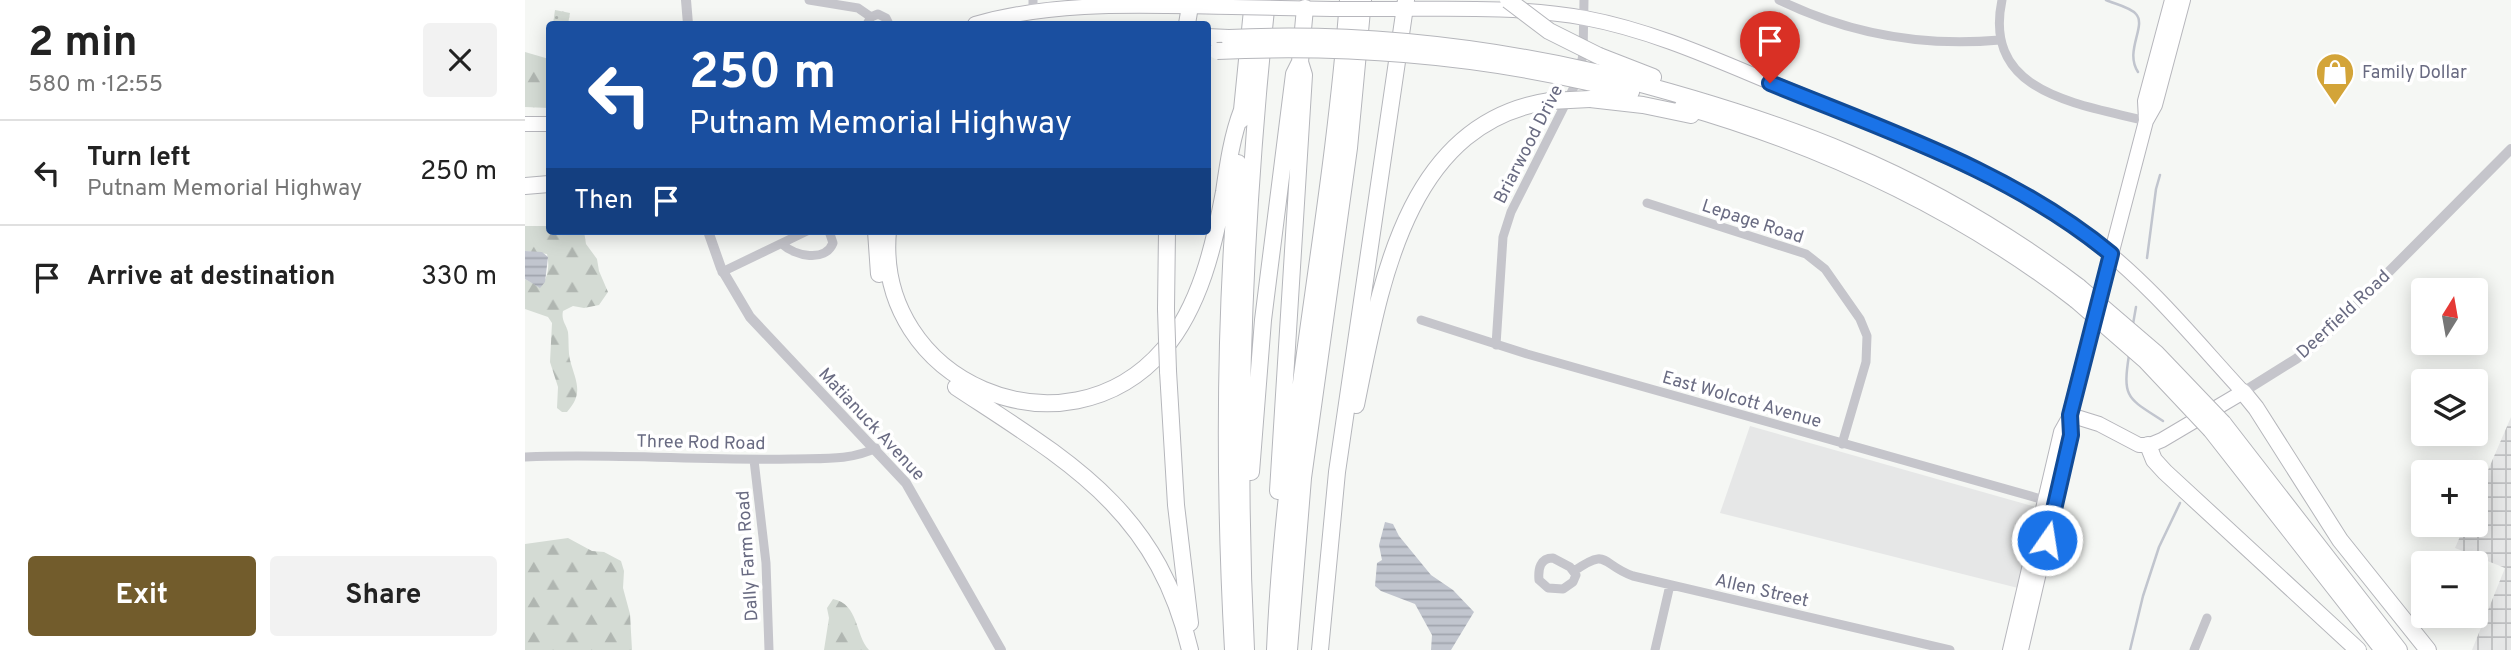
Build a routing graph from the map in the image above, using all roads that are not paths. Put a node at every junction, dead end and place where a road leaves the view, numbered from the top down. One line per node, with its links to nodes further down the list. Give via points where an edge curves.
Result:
1 (686, 0): 18 (street)
2 (809, 0): 19 (street, via 857,8)
3 (1253, 0): 29 (highway)
4 (1348, 0): 65 (highway, via 1285,520)
5 (1363, 0): 71 (highway, via 1349,148 1300,507)
6 (1508, 0): 28 (highway, bridge, via 1549,31)
7 (1584, 0): 17 (street, Briarwood Drive)
8 (1779, 0): 23 (street, via 1880,36 1967,43)
9 (2002, 0): 23 (street)
10 (2172, 0): 26 (main road)
11 (2183, 0): 26 (main road)
12 (1191, 3): 13 (main road, bridge, via 1232,7); 15 (main road); 22 (highway)
13 (1274, 4): 16 (main road); 70 (highway, via 1252,156 1244,297 1241,463)
14 (1406, 4): 16 (main road, bridge, via 1380,9); 17 (main road); 60 (highway, via 1343,430)
15 (1033, 5): 21 (main road)
16 (1305, 8): 27 (highway)
17 (1584, 18): 47 (main road, via 1665,40 1958,161 2036,202); 50 (street, Briarwood Drive, via 1577,82 1507,224 1501,250)
18 (688, 21)
19 (869, 21): 20 (street, via 883,15)
20 (887, 21)
21 (984, 21)
22 (1188, 21)
23 (2000, 40): 30 (street, via 2018,72 2051,96)
24 (1211, 45): 28 (highway, bridge, via 1229,38 1310,37 1413,43 1517,56)
25 (1211, 46): 28 (highway, bridge, via 1406,54)
26 (2163, 57): 30 (main road, via 2155,105)
27 (1300, 62): 65 (highway, via 1304,75 1277,513); 70 (highway, via 1294,74 1258,378)
28 (1594, 78): 33 (highway); 33 (highway); 60 (highway, bridge, via 1550,101 1503,113 1469,133 1435,168 1411,208 1374,325)
29 (1242, 110): 44 (highway, via 1212,248 1187,314 1172,339 1148,364 1095,394 1058,402 1021,401 978,388 946,369 918,339 898,303 888,267); 69 (highway, via 1229,330)
30 (2146, 121): 47 (main road)
31 (525, 124): 32 (main road)
32 (546, 124)
33 (1771, 128): 53 (highway, bridge, via 1923,201 2078,294)
34 (2511, 149): 51 (street, Deerfield Road, via 2321,340)
35 (546, 184): 36 (highway)
36 (525, 186)
37 (546, 194): 38 (highway)
38 (525, 195)
39 (1647, 203): 54 (street, Lepage Road, via 1806,254 1825,270 1860,319 1868,345)
40 (709, 235): 48 (street, Matianuck Avenue)
41 (799, 235): 46 (street)
42 (830, 235): 46 (street, via 833,243 824,253 799,253)
43 (876, 235): 68 (highway, via 882,288 910,345 947,381 1069,462 1112,500 1163,573)
44 (888, 235)
45 (1167, 235): 68 (highway, bridge, via 1168,371 1176,505)
46 (782, 244): 48 (street)
47 (2111, 254): 51 (main road, via 2169,309); 52 (main road)
48 (722, 272): 56 (street, Matianuck Avenue, via 762,332)
49 (1421, 320): 50 (street, East Wolcott Avenue)
50 (1496, 345): 54 (street, East Wolcott Avenue)
51 (2243, 392): 55 (main road, Deerfield Road); 81 (highway, via 2340,540)
52 (2070, 415): 55 (main road); 59 (main road, via 2061,432)
53 (2217, 426): 79 (highway); 80 (highway)
54 (1842, 444): 59 (street, East Wolcott Avenue)
55 (2148, 445): 78 (highway, via 2165,472)
56 (876, 449): 58 (street, Three Rod Road, via 843,457); 67 (street, Matianuck Avenue, via 912,492)
57 (525, 457): 58 (street, Three Rod Road)
58 (754, 460): 66 (street, Dally Farm Road, via 766,563)
59 (2050, 501): 61 (main road)
60 (1331, 542): 72 (highway)
61 (2038, 553): 75 (main road); 76 (main road)
62 (1574, 571): 63 (street, Allen Street, via 1599,558 1627,574)
63 (1670, 585): 73 (street); 74 (street, Allen Street)
64 (2207, 618): 77 (street)
65 (1276, 642)
66 (769, 650)
67 (1001, 650)
68 (1192, 650)
69 (1233, 650)
70 (1248, 650)
71 (1289, 650)
72 (1320, 650)
73 (1655, 650)
74 (1950, 650)
75 (2010, 650)
76 (2021, 650)
77 (2194, 650)
78 (2358, 650)
79 (2383, 650)
80 (2399, 650)
81 (2428, 650)

